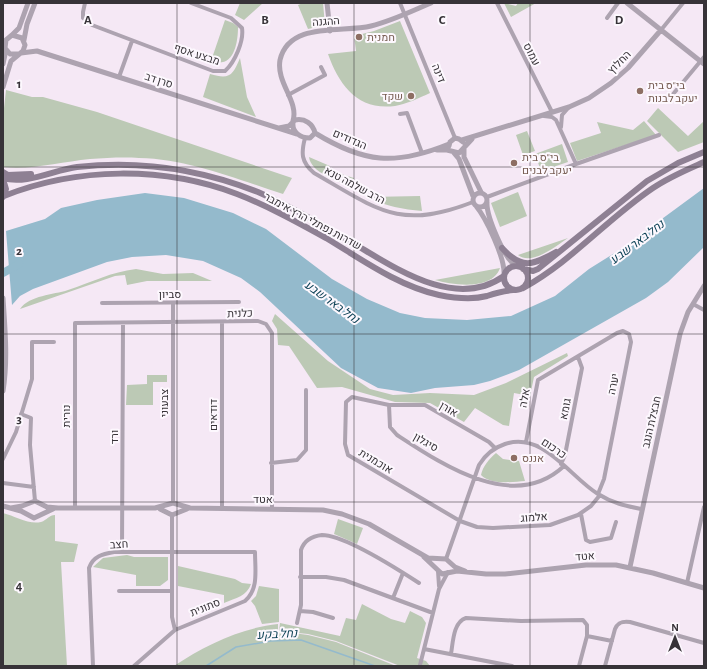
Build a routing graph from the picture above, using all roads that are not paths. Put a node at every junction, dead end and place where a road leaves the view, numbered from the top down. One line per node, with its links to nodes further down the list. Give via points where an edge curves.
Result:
1 (28, 3): 16 (street, via 18,28)
2 (35, 3): 18 (street)
3 (86, 3): 19 (street, via 83,18 87,22)
4 (191, 3): 19 (street, מבצע אסף, via 231,18 242,28 242,37 233,61 225,71 213,71)
5 (327, 3): 15 (street)
6 (400, 3): 12 (street, דינה)
7 (431, 3): 12 (street, ההגנה)
8 (497, 3): 32 (street, עמוס)
9 (618, 3): 13 (street)
10 (627, 3): 14 (street)
11 (684, 3): 14 (street, החלוץ)
12 (405, 14): 15 (street, ההגנה, via 372,26); 44 (street, דינה)
13 (607, 18)
14 (661, 30): 23 (street); 31 (street, החלוץ, via 612,83)
15 (330, 31): 28 (street, ההגנה, via 304,34 284,50 280,70)
16 (11, 36): 17 (street); 18 (street, via 17,35); 20 (street, via 6,40)
17 (3, 37)
18 (24, 41): 21 (street, סרן דב); 22 (street, via 24,48)
19 (132, 41): 26 (street)
20 (5, 48): 22 (street, via 12,55); 24 (street)
21 (37, 51): 22 (street, סרן דב); 26 (street, סרן דב)
22 (20, 54): 27 (street, via 11,61)
23 (703, 61): 29 (street)
24 (3, 64)
25 (321, 67): 28 (street, via 325,75)
26 (119, 77): 37 (street, סרן דב)
27 (3, 87)
28 (288, 95): 30 (street, ההגנה)
29 (669, 99)
30 (293, 107): 35 (street, ההגנה); 36 (street, ההגנה)
31 (569, 107): 32 (street, החלוץ); 38 (street, via 562,115)
32 (552, 112): 34 (street)
33 (400, 114): 50 (street, via 407,113)
34 (539, 117): 38 (street, via 552,117); 42 (street)
35 (303, 120): 36 (street); 39 (street, via 312,126)
36 (293, 122): 37 (street, via 284,128); 40 (street)
37 (275, 128): 40 (street, סרן דב)
38 (561, 128): 52 (street)
39 (315, 133): 43 (street, via 310,138); 50 (street, הגדודים, via 368,157 394,158)
40 (297, 134): 43 (street)
41 (659, 135): 52 (street)
42 (476, 136): 45 (street); 47 (street)
43 (305, 138): 59 (street, הרב שלמה טנא, via 302,155 307,167 378,209 396,214 422,216 450,211)
44 (455, 138): 45 (street); 46 (street)
45 (462, 140): 47 (street)
46 (449, 144): 48 (street); 50 (street, הגדודים)
47 (464, 148): 48 (street, via 459,153); 56 (street, via 464,157)
48 (453, 152): 50 (street, הגדודים, via 443,150); 59 (street, via 459,159)
49 (704, 152): 60 (main road, via 647,181)
50 (424, 153)
51 (704, 162): 65 (main road, via 682,171 652,189 561,264)
52 (576, 164): 58 (street)
53 (3, 172): 54 (main road, via 12,175)
54 (54, 172): 55 (main road, שדרות נפתלי הרץ אימבר, via 25,179); 63 (main road, שדרות נפתלי הרץ אימבר, via 76,167 133,164 198,173 234,183 271,198 426,282 467,289 484,287)
55 (3, 179): 57 (main road, via 6,189)
56 (481, 192): 58 (street); 59 (street, via 476,193)
57 (3, 197): 66 (main road, שדרות נפתלי הרץ אימבר, via 27,188 77,176 133,174 180,179 220,188 267,206 394,277 423,290 454,298)
58 (487, 200): 59 (street, via 482,207); 61 (street, via 488,215)
59 (474, 202): 63 (street, via 498,250 504,265)
60 (573, 242): 61 (main road, via 546,258 527,264 512,258); 62 (main road, via 538,269)
61 (502, 248): 62 (street, via 508,260)
62 (520, 268): 63 (main road, via 508,269); 65 (main road, via 528,278)
63 (504, 275): 66 (main road, via 504,283)
64 (704, 286): 71 (street, חבצלת הנגב)
65 (523, 288): 66 (main road)
66 (513, 290)
67 (3, 298): 80 (street, via 6,372)
68 (173, 302): 69 (street, סביון); 70 (street, סביון); 75 (street, צבעוני)
69 (239, 302)
70 (102, 303)
71 (692, 304): 72 (street); 106 (street, חבצלת הנגב, via 680,334)
72 (704, 310)
73 (222, 322): 75 (street, כלנית); 86 (street, כלנית, via 258,321 271,329); 104 (street, דודאים)
74 (123, 323): 75 (street, כלנית); 76 (street, כלנית); 101 (street, ורד)
75 (173, 323): 94 (street, צבעוני)
76 (75, 324): 100 (street, נורית)
77 (54, 342): 82 (street, via 32,342 32,379)
78 (578, 357): 83 (street, אלה, via 538,380); 87 (street, גומא, via 582,368); 91 (street, יערה, via 620,332 626,332 631,338)
79 (306, 390): 86 (street, via 306,450 297,460)
80 (3, 391)
81 (389, 405): 84 (street, אורן, via 425,405); 88 (street, סיגלון, via 388,422 397,435); 111 (street, אוכמנית, via 354,397 347,399 345,444 348,455)
82 (21, 414): 85 (street, via 16,432); 90 (street, via 31,418 30,445)
83 (526, 442): 84 (street, כרכום, via 508,443); 87 (street, כרכום, via 542,449)
84 (495, 448): 88 (street, via 483,459)
85 (3, 459)
86 (271, 463): 105 (street, כלנית)
87 (563, 465): 88 (street, סיגלון, via 551,477 532,484 507,485); 91 (street, כרכום)
88 (474, 479): 111 (street)
89 (3, 483): 90 (street)
90 (34, 487): 92 (street)
91 (599, 495): 106 (street, כרכום, via 623,505); 109 (street, אלמוג)
92 (35, 501): 93 (street); 95 (street)
93 (29, 504): 98 (street); 110 (street, via 26,509)
94 (173, 504): 102 (street, אטד); 103 (street, אטד); 108 (street, via 167,509); 108 (street, via 178,510)
95 (42, 505): 99 (street, אטד); 107 (street)
96 (3, 506): 98 (street)
97 (704, 507): 113 (street)
98 (11, 508): 110 (street)
99 (58, 508): 100 (street, אטד); 107 (street, אטד)
100 (75, 508): 101 (street, אטד)
101 (123, 508): 102 (street, אטד); 115 (street, ורד)
102 (155, 508): 108 (street, אטד)
103 (192, 508): 104 (street, אטד); 108 (street, אטד)
104 (222, 508): 105 (street, אטד)
105 (272, 508): 118 (street, אטד, via 342,514 369,524)
106 (642, 509): 122 (street, חבצלת הנגב)
107 (41, 514): 110 (street, via 34,518)
108 (172, 514): 116 (street)
109 (581, 514): 111 (street, אלמוג, via 556,524 508,528 484,528); 112 (street, via 586,540 590,542 611,538)
110 (29, 515)
111 (460, 521): 120 (street)
112 (616, 522)
113 (698, 536): 114 (street); 129 (street)
114 (704, 537)
115 (122, 552): 116 (street, חצב); 146 (street, חצב, via 104,553 90,564)
116 (172, 552): 117 (street, חצב); 133 (street)
117 (255, 552): 139 (street, סתונית, via 255,587 252,595 245,601)
118 (419, 553): 119 (street, אטד, via 428,558); 123 (street, אטד)
119 (440, 559): 120 (street); 123 (street, via 436,564)
120 (446, 559): 121 (street)
121 (451, 564): 124 (street, אטד); 125 (street)
122 (630, 567): 124 (street, אטד, via 598,565 495,574); 129 (street, אטד)
123 (437, 570): 125 (street, via 442,574); 131 (street)
124 (465, 571): 125 (street, אטד)
125 (448, 572): 131 (street)
126 (403, 573): 127 (street, via 346,543 322,535 308,539 302,546); 128 (street); 134 (street)
127 (300, 577): 134 (street, via 337,578); 135 (street)
128 (419, 583)
129 (687, 583): 130 (street, אטד)
130 (704, 588)
131 (439, 589): 136 (street)
132 (119, 592): 133 (street)
133 (172, 592): 139 (street)
134 (393, 598): 136 (street)
135 (300, 611): 137 (street); 138 (street)
136 (433, 613): 143 (street)
137 (334, 618)
138 (297, 622)
139 (175, 630): 147 (street, סתונית)
140 (587, 636): 141 (street); 144 (street, via 587,624 580,620 521,621 466,618 458,624); 149 (street)
141 (612, 641): 142 (street, via 616,627 625,621); 150 (street)
142 (704, 643)
143 (424, 649): 144 (street); 145 (street)
144 (451, 654): 148 (street)
145 (420, 665)
146 (93, 666)
147 (134, 666)
148 (512, 666)
149 (579, 666)
150 (607, 666)

